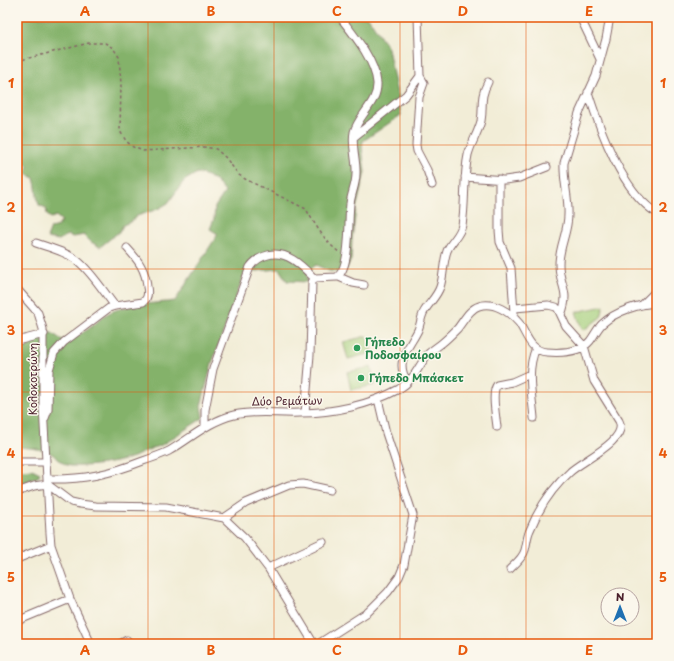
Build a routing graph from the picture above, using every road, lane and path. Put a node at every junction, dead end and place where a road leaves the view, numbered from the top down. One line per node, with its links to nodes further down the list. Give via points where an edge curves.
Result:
1 (340, 17): 10 (street, via 359,40 376,76 377,84 374,100 356,128)
2 (418, 17): 7 (street)
3 (580, 17): 5 (street)
4 (610, 17): 5 (street)
5 (600, 59): 9 (street, via 596,76)
6 (17, 61): 18 (path, via 89,43 105,43 113,48 119,57 120,131 126,141 143,151 204,147 216,149 245,179 306,209 333,248)
7 (420, 76): 10 (street, via 406,95); 14 (street, via 424,83 420,97 416,145)
8 (488, 82): 12 (street, via 482,94 481,120 470,147)
9 (588, 92): 15 (street, via 611,153 636,195 648,208); 28 (street, via 571,136 564,163 569,212 559,258 566,298)
10 (354, 137): 18 (street, via 357,173 350,204)
11 (547, 167): 13 (street, via 519,178)
12 (465, 177): 13 (street); 35 (street, via 460,231 446,253 438,293 424,312 419,329 408,345 403,359 403,372)
13 (499, 179): 27 (street, via 500,239 511,268)
14 (432, 186)
15 (657, 213)
16 (36, 243): 26 (street, via 65,253 79,262 91,273)
17 (127, 248): 26 (street, via 144,269 148,296 143,302)
18 (346, 259): 19 (street)
19 (339, 277): 20 (street); 21 (street)
20 (314, 278): 37 (street); 40 (street, via 296,262 281,254 267,255 254,261 213,369 205,410)
21 (364, 285)
22 (17, 288): 30 (street, Κολοκοτρώνη, via 40,315)
23 (657, 290): 25 (street)
24 (657, 303): 25 (street)
25 (642, 305): 32 (street, via 606,321)
26 (115, 306): 39 (street, via 103,312 64,342 54,353 49,370 48,410)
27 (515, 308): 28 (street, via 548,305 556,307); 29 (street)
28 (561, 315): 32 (street, via 566,326)
29 (513, 318): 33 (street, Δύο Ρεμάτων); 35 (street, Δύο Ρεμάτων, via 504,310 493,306 476,308 446,340 428,354 417,373)
30 (44, 334): 31 (street); 39 (street, Κολοκοτρώνη)
31 (17, 341)
32 (584, 346): 33 (street, via 574,351 542,352); 54 (street, via 594,381 621,424 621,430 600,451 569,472 549,495 529,531 525,552)
33 (536, 348): 34 (street, via 531,358)
34 (530, 374): 38 (street); 41 (street, via 496,386 494,394)
35 (408, 382): 36 (street, Δύο Ρεμάτων)
36 (378, 399): 37 (street, Δύο Ρεμάτων, via 340,409); 61 (street, via 386,433 413,515 404,565 388,592 368,612)
37 (305, 413): 40 (street, Δύο Ρεμάτων, via 240,414 218,420)
38 (534, 418)
39 (44, 420): 44 (street, Κολοκοτρώνη)
40 (205, 427): 46 (street, Δύο Ρεμάτων, via 167,452 126,468 92,477)
41 (497, 427)
42 (17, 462): 43 (street)
43 (26, 462): 44 (street); 45 (street)
44 (46, 462): 46 (street, Κολοκοτρώνη)
45 (17, 468)
46 (47, 481): 48 (street, Δύο Ρεμάτων); 49 (street, via 72,502 80,504 166,507); 51 (street, Κολοκοτρώνη)
47 (330, 490): 49 (street, via 303,484 289,485 249,501)
48 (17, 492)
49 (224, 518): 53 (street, via 245,538)
50 (323, 542): 53 (street)
51 (52, 545): 52 (street); 55 (street, Κολοκοτρώνη)
52 (17, 559)
53 (268, 568): 60 (street)
54 (510, 569)
55 (70, 598): 56 (street); 58 (street, Κολοκοτρώνη)
56 (17, 621)
57 (127, 640): 59 (street)
58 (91, 644)
59 (120, 644)
60 (314, 644)
61 (318, 644)

